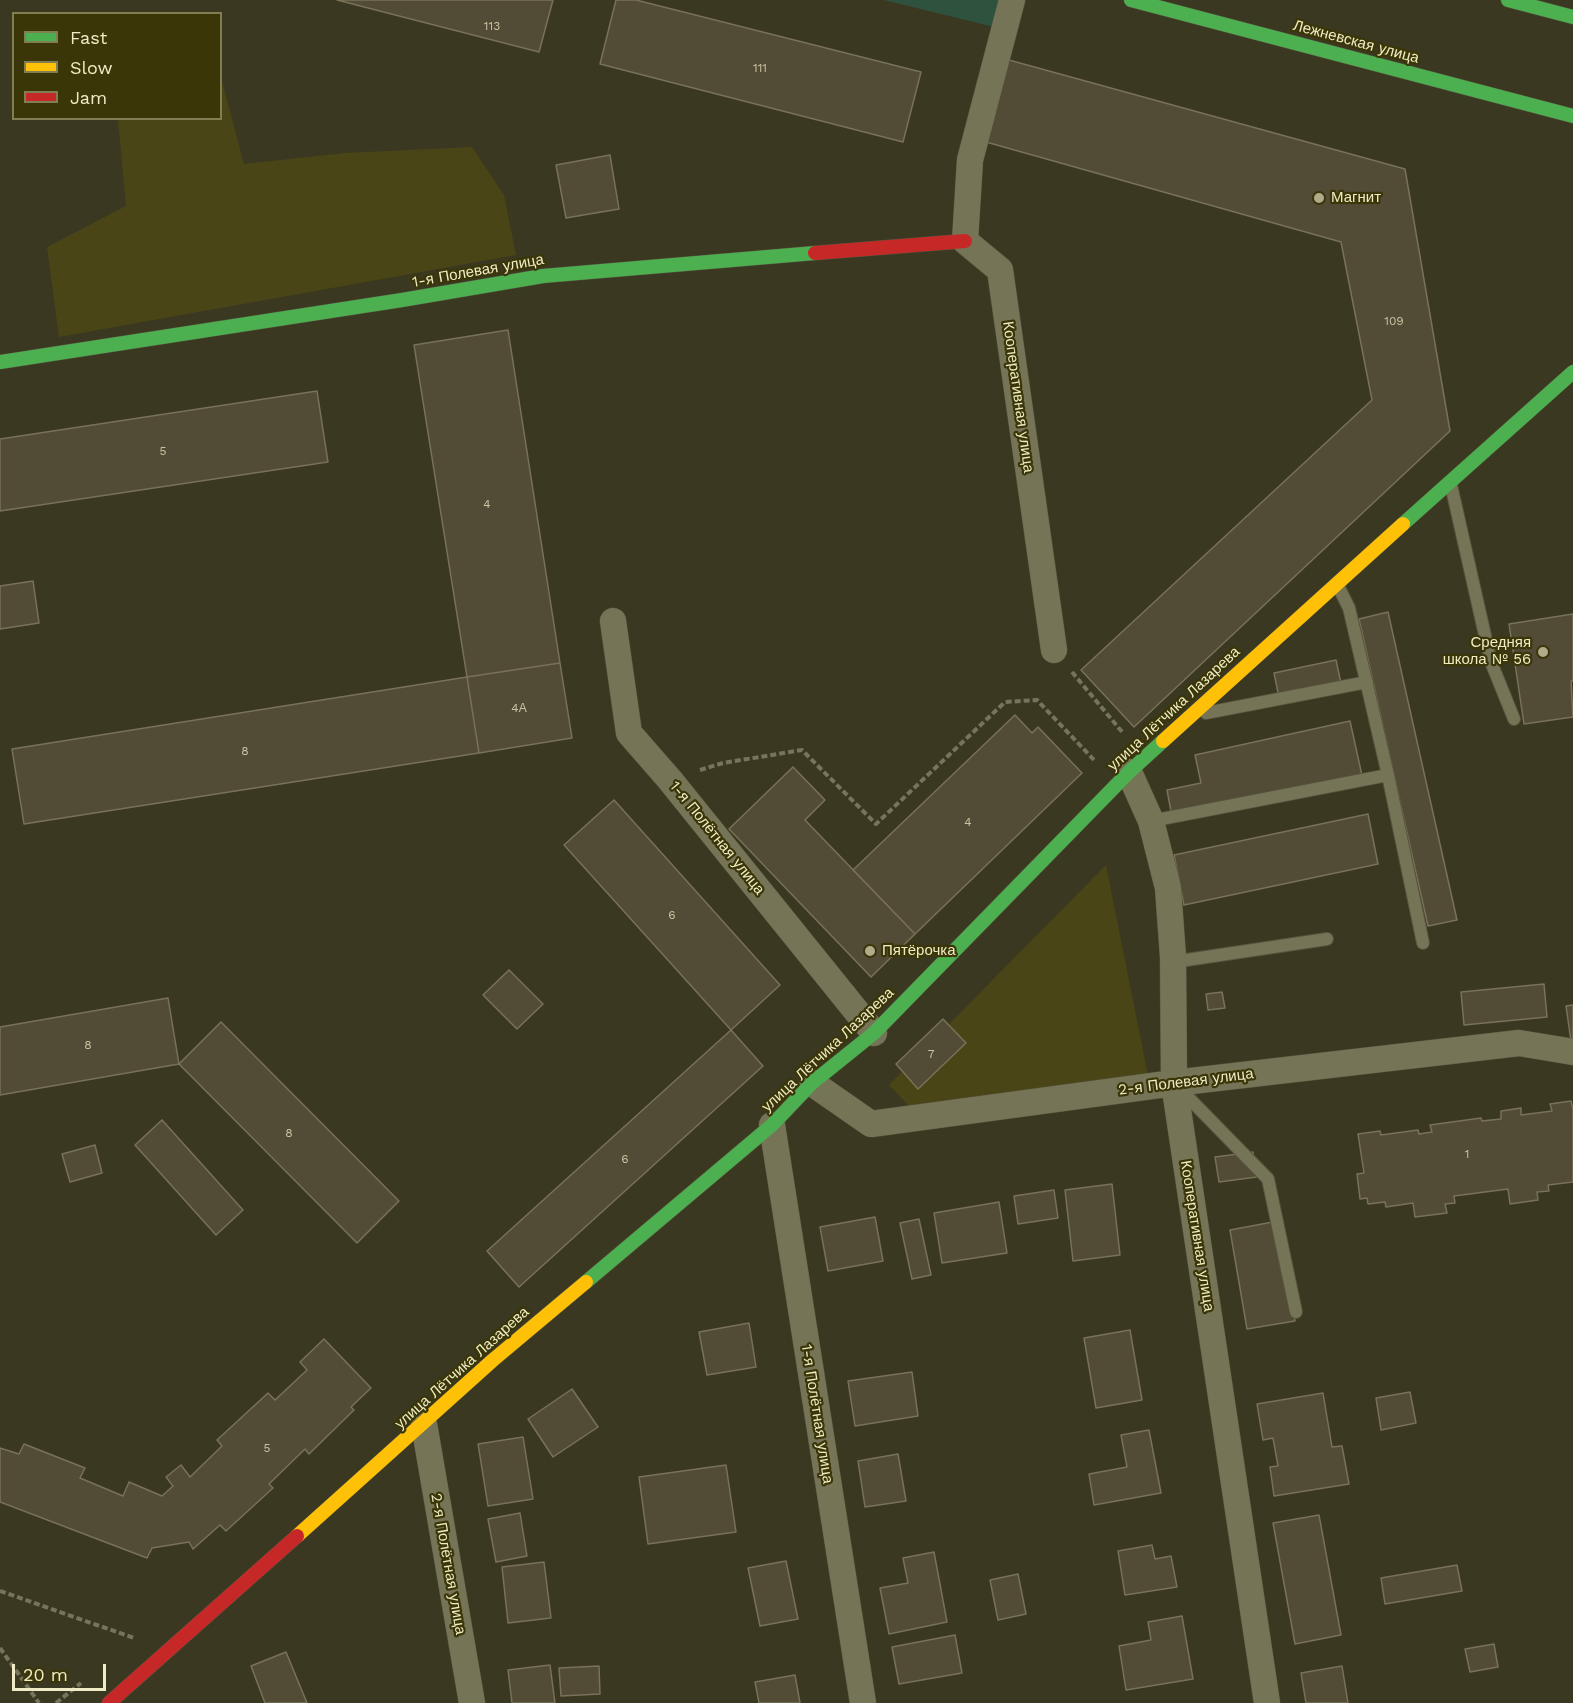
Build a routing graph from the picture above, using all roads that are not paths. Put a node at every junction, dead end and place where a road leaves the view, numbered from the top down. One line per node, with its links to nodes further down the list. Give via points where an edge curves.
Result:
1 (1012, 0): 6 (street, via 970,160)
2 (1131, 0): 5 (main road, Лежневская улица)
3 (1508, 0): 4 (main road)
4 (1573, 17)
5 (1573, 116)
6 (965, 240): 7 (main road, 1-я Полевая улица, via 543,276); 12 (street, Кооперативная улица, via 1000,270)
7 (0, 362)
8 (1573, 372): 9 (main road, улица Лётчика Лазарева)
9 (1450, 481): 10 (main road, улица Лётчика Лазарева); 15 (lane, via 1491,662)
10 (1336, 583): 13 (lane, via 1349,608); 14 (main road, улица Лётчика Лазарева)
11 (613, 621): 22 (street, 1-я Полётная улица, via 629,733)
12 (1054, 650)
13 (1367, 682): 14 (lane); 17 (lane)
14 (1191, 716): 16 (main road, улица Лётчика Лазарева)
15 (1514, 719)
16 (1129, 772): 18 (street, Кооперативная улица); 22 (main road, улица Лётчика Лазарева)
17 (1388, 775): 18 (lane); 20 (lane)
18 (1151, 821): 21 (street, Кооперативная улица, via 1168,888)
19 (1327, 939): 21 (lane)
20 (1423, 942)
21 (1173, 962): 25 (street, Кооперативная улица)
22 (874, 1033): 24 (main road, улица Лётчика Лазарева)
23 (1573, 1052): 25 (street, 2-я Полевая улица, via 1519,1043)
24 (812, 1083): 25 (street, 2-я Полевая улица, via 871,1124); 26 (main road, улица Лётчика Лазарева)
25 (1174, 1083): 27 (lane, via 1268,1179); 32 (street, Кооперативная улица)
26 (772, 1125): 28 (main road, улица Лётчика Лазарева, via 493,1360); 31 (street, 1-я Полётная улица)
27 (1296, 1312)
28 (424, 1424): 29 (main road, улица Лётчика Лазарева); 30 (street, 2-я Полётная улица)
29 (109, 1703)
30 (472, 1703)
31 (862, 1703)
32 (1267, 1703)

